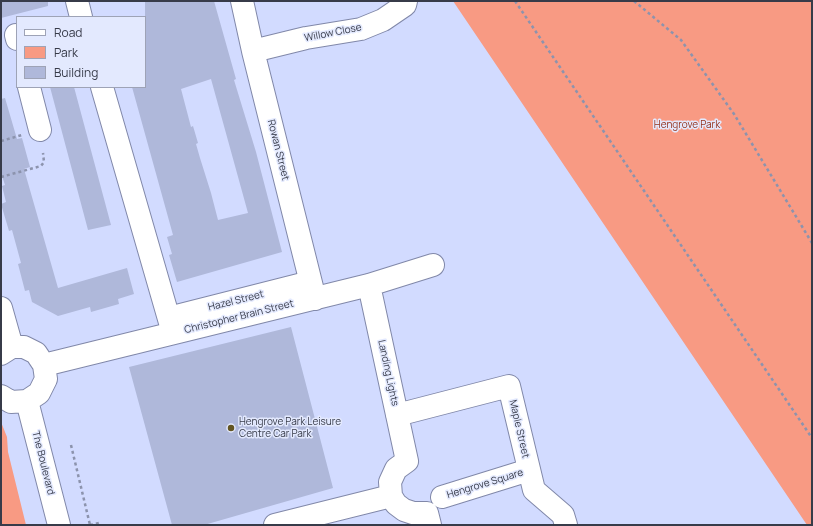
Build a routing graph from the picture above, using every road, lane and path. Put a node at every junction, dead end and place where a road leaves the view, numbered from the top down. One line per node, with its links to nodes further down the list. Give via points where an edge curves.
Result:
1 (77, 1): 6 (street)
2 (242, 1): 7 (street, Rowan Street)
3 (406, 1): 7 (street, Willow Close, via 383,20 361,29 306,38)
4 (515, 1): 24 (path)
5 (634, 1): 13 (path, via 681,40 734,114)
6 (81, 16)
7 (253, 52): 16 (street, Rowan Street)
8 (29, 88): 10 (street)
9 (102, 88): 18 (street)
10 (40, 130)
11 (43, 153): 12 (path, via 44,162 41,166)
12 (1, 177)
13 (812, 243)
14 (433, 265): 15 (street, Christopher Brain Street)
15 (369, 285): 16 (street, Christopher Brain Street); 23 (street, Landing Lights)
16 (309, 291): 18 (street, Christopher Brain Street)
17 (1, 308): 19 (street)
18 (171, 326): 20 (street, Christopher Brain Street)
19 (7, 351): 20 (street, via 24,347 36,353)
20 (44, 365): 22 (street, via 46,379 39,393)
21 (1, 396): 22 (street, via 10,402)
22 (27, 401): 30 (street, The Boulevard)
23 (398, 415): 26 (street, Maple Street, via 509,386); 27 (street, Landing Lights, via 408,461 396,469 390,482)
24 (812, 438)
25 (71, 445): 31 (path)
26 (528, 470): 28 (street, Hengrove Square); 34 (street, Maple Street, via 534,490 563,515)
27 (391, 496): 32 (street); 33 (street, via 404,510 427,513)
28 (442, 497)
29 (99, 523): 31 (path)
30 (58, 525)
31 (90, 525)
32 (275, 525)
33 (430, 525)
34 (566, 525)

